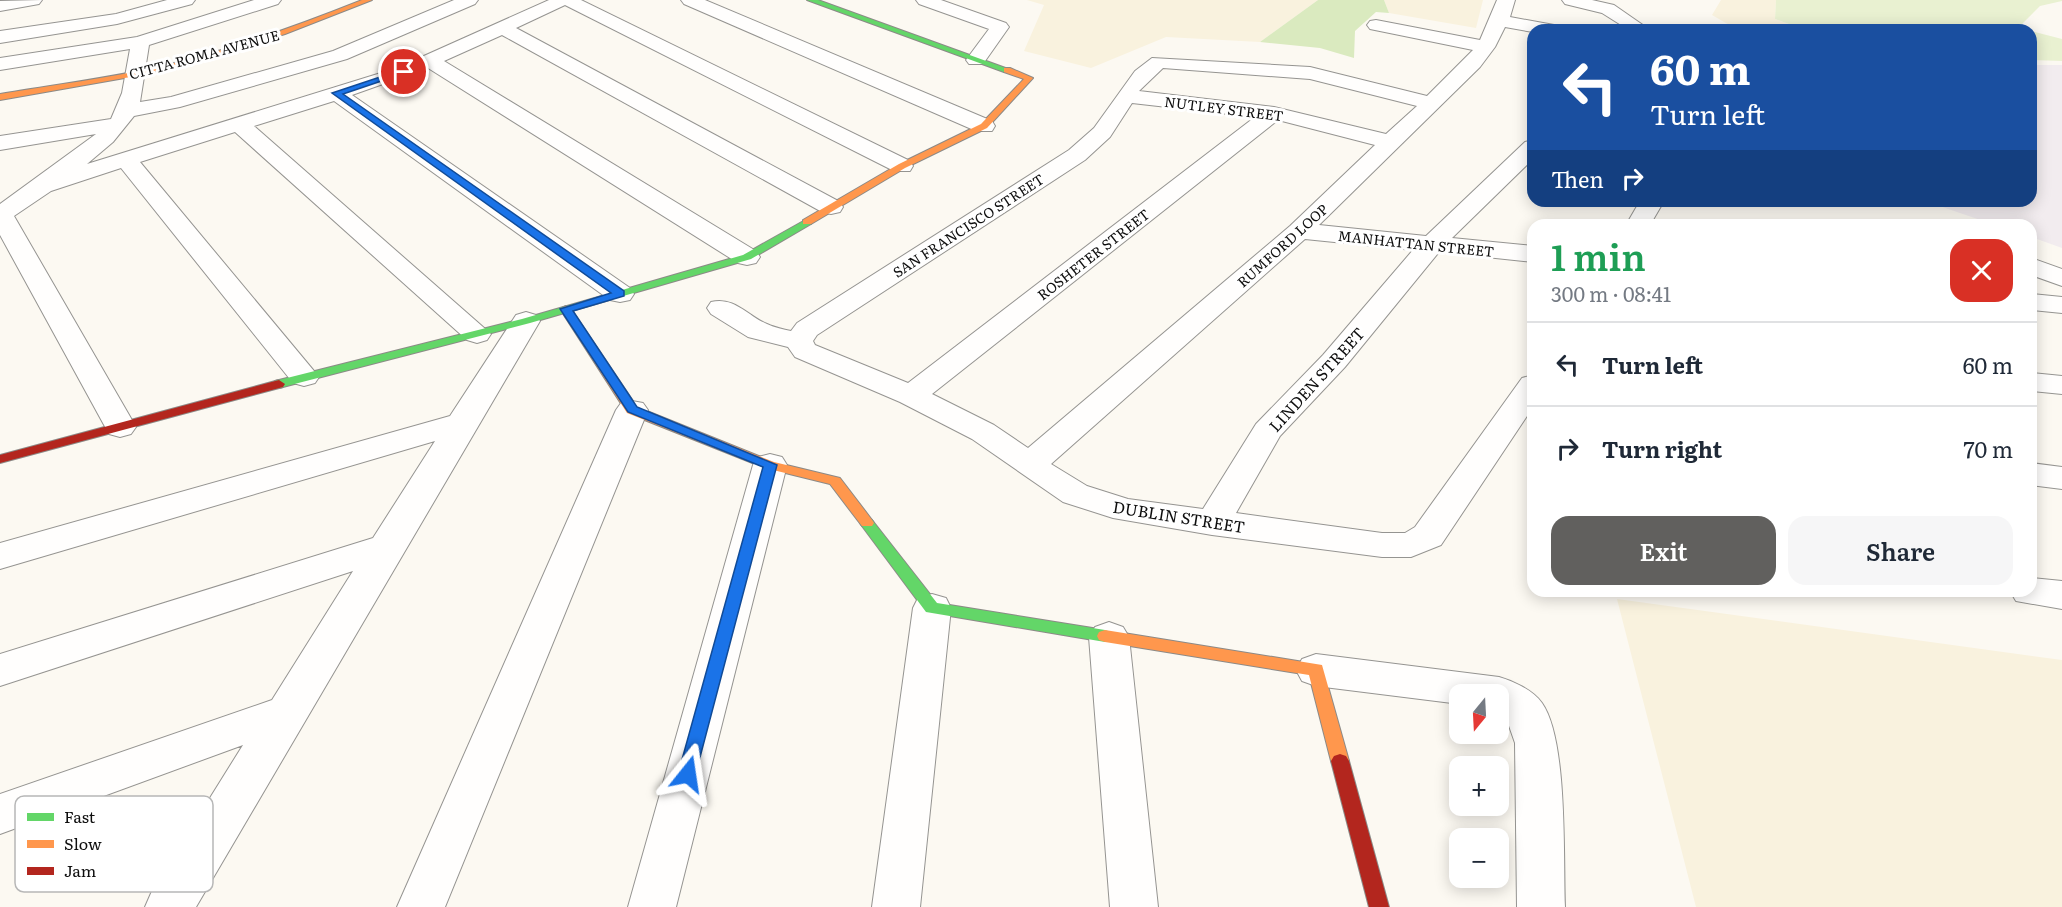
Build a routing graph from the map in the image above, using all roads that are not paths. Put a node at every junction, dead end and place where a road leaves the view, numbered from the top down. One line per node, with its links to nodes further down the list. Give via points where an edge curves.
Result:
1 (33, 0): 12 (street)
2 (186, 0): 19 (street, via 117,19)
3 (272, 0): 20 (street)
4 (368, 0): 26 (street, CITTA ROMA AVENUE, via 244,45)
5 (469, 0): 32 (street, via 340,55)
6 (563, 0): 17 (street)
7 (568, 0): 39 (street)
8 (690, 0): 34 (street)
9 (811, 0): 22 (street)
10 (925, 0): 22 (street, via 1000,27)
11 (1571, 0): 15 (street, via 1608,9)
12 (0, 6)
13 (1503, 11): 14 (street); 21 (street, RUMFORD LOOP)
14 (1538, 24)
15 (1632, 24)
16 (1376, 25): 18 (street)
17 (505, 29): 23 (street); 41 (street)
18 (1419, 36): 21 (street); 25 (street)
19 (0, 37)
20 (140, 42): 24 (street); 26 (street)
21 (1486, 47): 25 (street, RUMFORD LOOP)
22 (976, 60): 34 (street, via 1029,78)
23 (430, 61): 27 (street); 46 (street)
24 (0, 64)
25 (1443, 65): 30 (street, RUMFORD LOOP)
26 (136, 74): 29 (street, CITTA ROMA AVENUE); 32 (street)
27 (336, 93): 33 (street); 49 (street)
28 (1126, 96): 30 (street, SAN FRANCISCO STREET, via 1150,67 1174,61 1310,73); 31 (street, NUTLEY STREET); 56 (street, SAN FRANCISCO STREET, via 1104,130 1077,155 807,329)
29 (0, 97)
30 (1430, 103): 35 (street, RUMFORD LOOP)
31 (1274, 113): 35 (street, NUTLEY STREET); 60 (street, ROSHETER STREET)
32 (122, 118): 36 (street); 40 (street, via 100,142)
33 (237, 123): 38 (street); 55 (street)
34 (984, 126): 39 (street)
35 (1390, 142): 43 (street, RUMFORD LOOP)
36 (0, 143)
37 (1527, 153): 44 (street, LINDEN STREET)
38 (125, 158): 40 (street); 57 (street)
39 (902, 166): 41 (street)
40 (38, 187): 42 (street)
41 (831, 207): 46 (street)
42 (0, 215): 64 (street)
43 (1299, 231): 44 (street, MANHATTAN STREET); 67 (street, RUMFORD LOOP)
44 (1432, 244): 45 (street, MANHATTAN STREET); 70 (street, LINDEN STREET, via 1334,362 1267,431)
45 (1527, 253)
46 (747, 257): 49 (street)
47 (2037, 268): 48 (street)
48 (2062, 278)
49 (620, 294): 53 (street)
50 (2037, 303): 51 (street)
51 (2062, 305)
52 (721, 308): 56 (street, DUBLIN STREET, via 758,331)
53 (566, 309): 54 (street); 61 (street)
54 (526, 321): 55 (street); 63 (street)
55 (477, 334): 57 (street)
56 (798, 341): 60 (street, DUBLIN STREET, via 805,351)
57 (304, 377): 64 (street)
58 (2037, 383): 59 (street)
59 (2062, 385)
60 (912, 395): 67 (street, DUBLIN STREET, via 983,432)
61 (632, 410): 66 (street); 86 (street)
62 (1523, 414): 70 (street, DUBLIN STREET, via 1428,536 1411,545 1382,545)
63 (462, 423): 71 (street); 72 (street)
64 (120, 427): 65 (street)
65 (0, 459)
66 (770, 465): 75 (street, via 835,481); 87 (street)
67 (1029, 465): 70 (street, DUBLIN STREET, via 1076,494 1125,510)
68 (2037, 475): 69 (street)
69 (2062, 478)
70 (1212, 523)
71 (387, 547): 77 (street); 79 (street)
72 (0, 556)
73 (2037, 592): 74 (street)
74 (2062, 595)
75 (932, 608): 76 (street); 88 (street)
76 (1109, 637): 78 (street); 89 (street)
77 (0, 670)
78 (1316, 670): 90 (street); 91 (street, via 1499,693 1526,713 1537,743)
79 (290, 711): 80 (street); 83 (street)
80 (51, 796)
81 (15, 809): 82 (street)
82 (0, 814)
83 (213, 836)
84 (178, 892): 85 (street)
85 (169, 907)
86 (421, 907)
87 (652, 907)
88 (896, 907)
89 (1134, 907)
90 (1379, 907)
91 (1540, 907)

